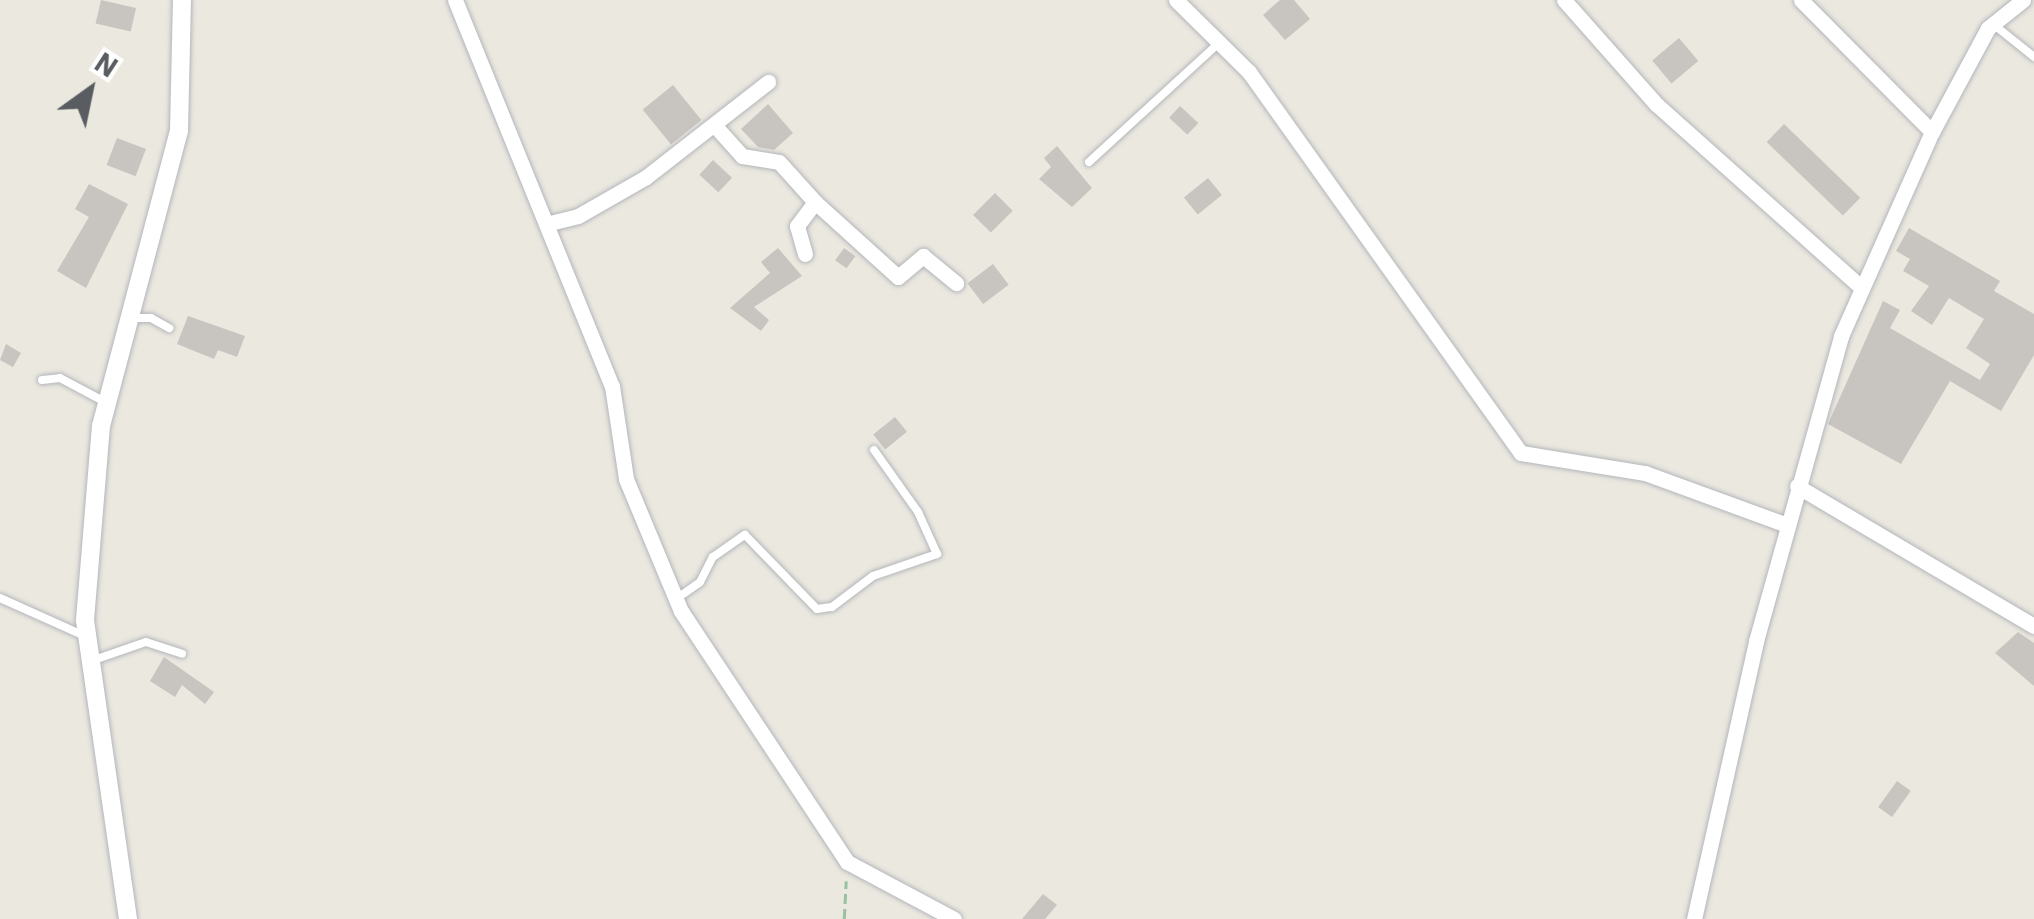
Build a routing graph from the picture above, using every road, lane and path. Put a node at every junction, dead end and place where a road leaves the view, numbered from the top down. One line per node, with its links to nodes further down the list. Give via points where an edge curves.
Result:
1 (182, 0): 19 (street, via 179,130)
2 (454, 0): 15 (street)
3 (1176, 0): 8 (street)
4 (1564, 0): 18 (street, via 1656,104)
5 (1801, 0): 12 (street)
6 (2023, 0): 7 (street)
7 (1993, 24): 9 (lane); 12 (street)
8 (1219, 42): 13 (lane); 25 (street, via 1248,72 1521,453 1645,473)
9 (2034, 57)
10 (768, 82): 11 (street)
11 (716, 127): 14 (street, via 742,156 779,162); 15 (street, via 604,203)
12 (1932, 132): 18 (street)
13 (1089, 162)
14 (815, 202): 16 (street, via 796,226); 17 (street, via 898,277 923,256)
15 (550, 223): 27 (street, via 612,386 626,479)
16 (805, 254)
17 (956, 283)
18 (1862, 288): 24 (street, via 1841,336)
19 (130, 318): 20 (lane, via 151,318); 22 (street)
20 (169, 328)
21 (42, 380): 22 (lane, via 60,378)
22 (107, 403): 29 (street)
23 (874, 450): 27 (lane, via 918,512 937,554 874,576 832,608 816,610 745,535)
24 (1798, 486): 25 (street); 28 (street)
25 (1787, 525): 36 (street)
26 (0, 598): 29 (lane)
27 (676, 599): 32 (street)
28 (2034, 626)
29 (87, 637): 31 (street)
30 (182, 654): 31 (lane, via 146,642)
31 (91, 661): 33 (street)
32 (848, 862): 34 (path); 35 (street)
33 (128, 919)
34 (844, 919)
35 (954, 919)
36 (1694, 919)

